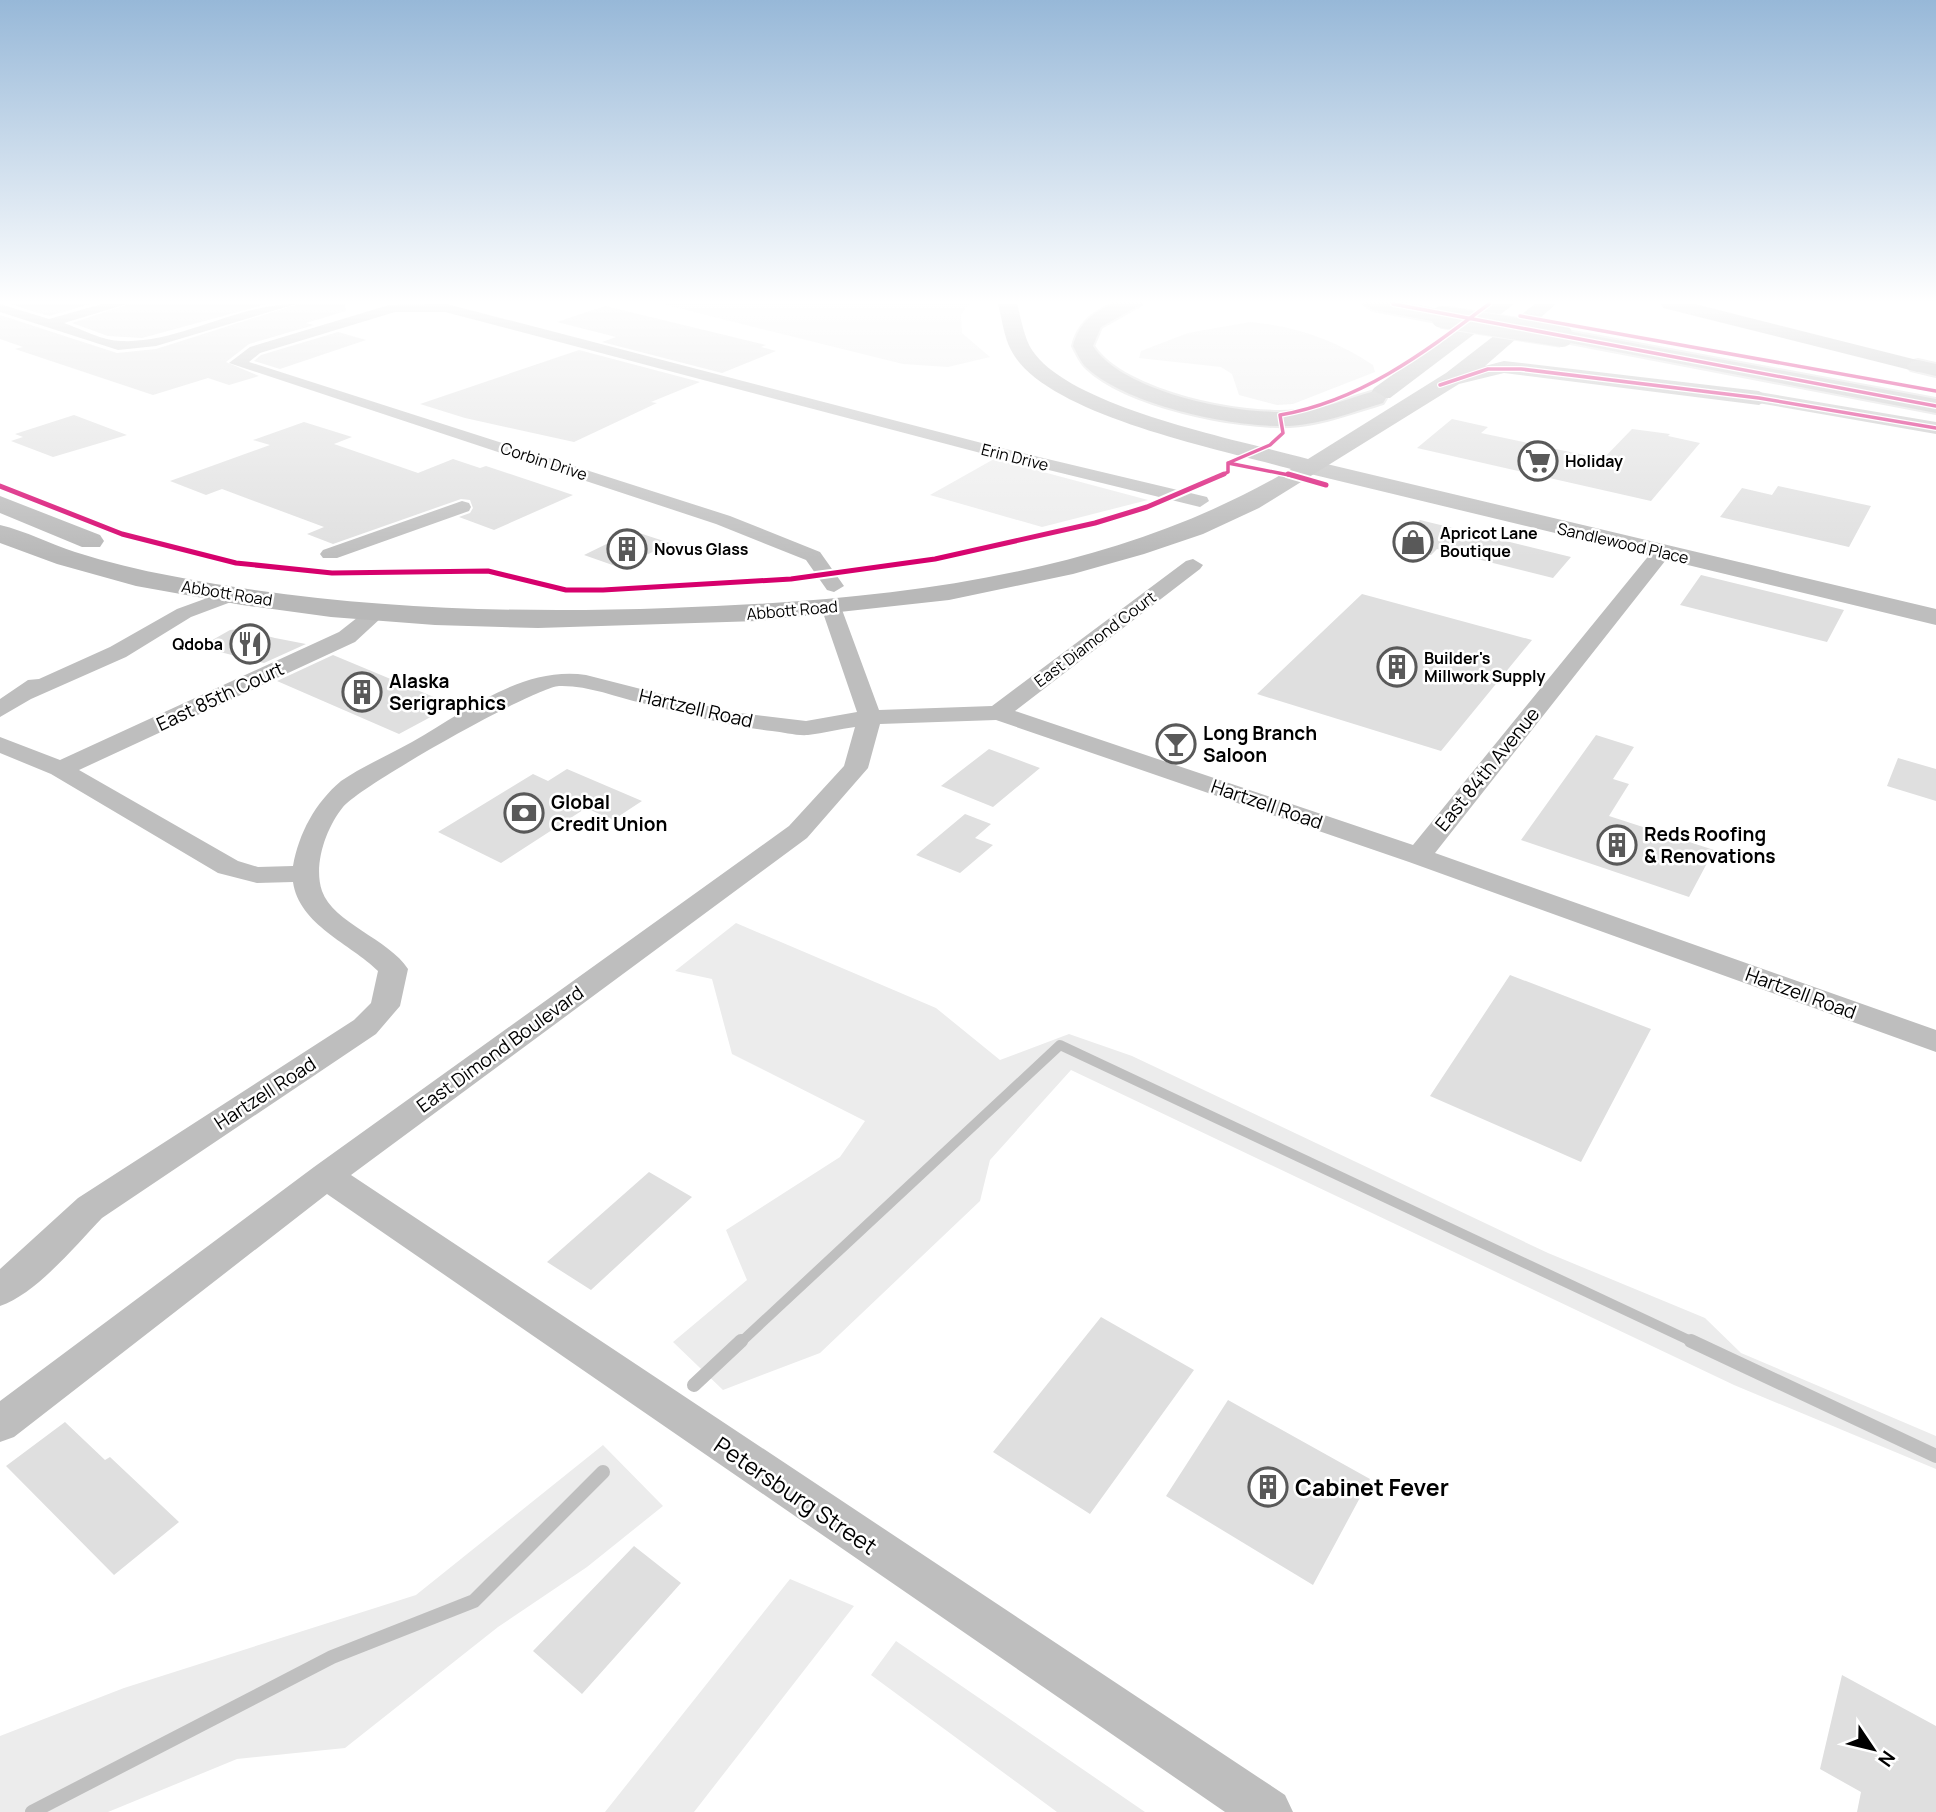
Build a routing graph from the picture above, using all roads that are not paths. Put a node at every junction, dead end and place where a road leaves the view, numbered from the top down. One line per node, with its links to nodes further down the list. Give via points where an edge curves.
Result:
1 (316, 389): 24 (street, Corbin Drive, via 723,520 813,555)
2 (755, 389): 15 (street, Erin Drive)
3 (1065, 389): 13 (main road, via 1130,417)
4 (1140, 389): 9 (highway, via 1226,412 1282,419)
5 (1388, 389): 9 (main road, Abbott Road)
6 (1434, 389): 14 (main road, Abbott Road)
7 (1681, 389): 10 (main road)
8 (1850, 389): 11 (highway)
9 (1375, 398): 13 (main road, Abbott Road)
10 (1759, 398): 12 (highway)
11 (1936, 406)
12 (1936, 426)
13 (1278, 460): 14 (main road); 15 (main road, Abbott Road)
14 (1310, 467): 19 (street, Sandlewood Place); 24 (main road, Abbott Road, via 1261,498 1197,527 1111,557 961,589)
15 (1200, 501): 24 (main road, Abbott Road, via 1153,520 1068,544)
16 (0, 504): 25 (main road, Abbott Road, via 78,537 166,562 290,584)
17 (462, 507): 20 (street)
18 (0, 533): 22 (main road, Abbott Road, via 59,556)
19 (1662, 552): 26 (street, Sandlewood Place); 33 (street, East 84th Avenue)
20 (330, 554)
21 (1193, 565): 29 (street, East Diamond Court)
22 (196, 590): 23 (main road, Abbott Road); 25 (main road, via 248,587); 27 (street)
23 (232, 596): 25 (main road, Abbott Road); 27 (street, via 184,613 118,652)
24 (832, 597): 25 (main road, Abbott Road, via 601,620 477,620); 30 (street)
25 (374, 605): 32 (street, East 85th Court, via 346,637)
26 (1936, 617)
27 (21, 695): 28 (street)
28 (0, 710)
29 (998, 713): 30 (street, Hartzell Road); 33 (street, Hartzell Road)
30 (870, 717): 34 (street, Hartzell Road, via 806,727 731,719 586,682 550,681 519,693 343,792 328,808 305,864); 36 (street, East Dimond Boulevard, via 856,768 798,832)
31 (0, 744): 32 (street)
32 (60, 769): 34 (street, via 228,867 257,875)
33 (1418, 856): 35 (street, Hartzell Road)
34 (307, 874): 37 (street, Hartzell Road, via 307,890 316,906 393,969 385,1006 365,1027 90,1208)
35 (1936, 1041)
36 (326, 1176): 38 (street, East Dimond Boulevard); 39 (street, Petersburg Street)
37 (0, 1291)
38 (0, 1424)
39 (1268, 1812)

